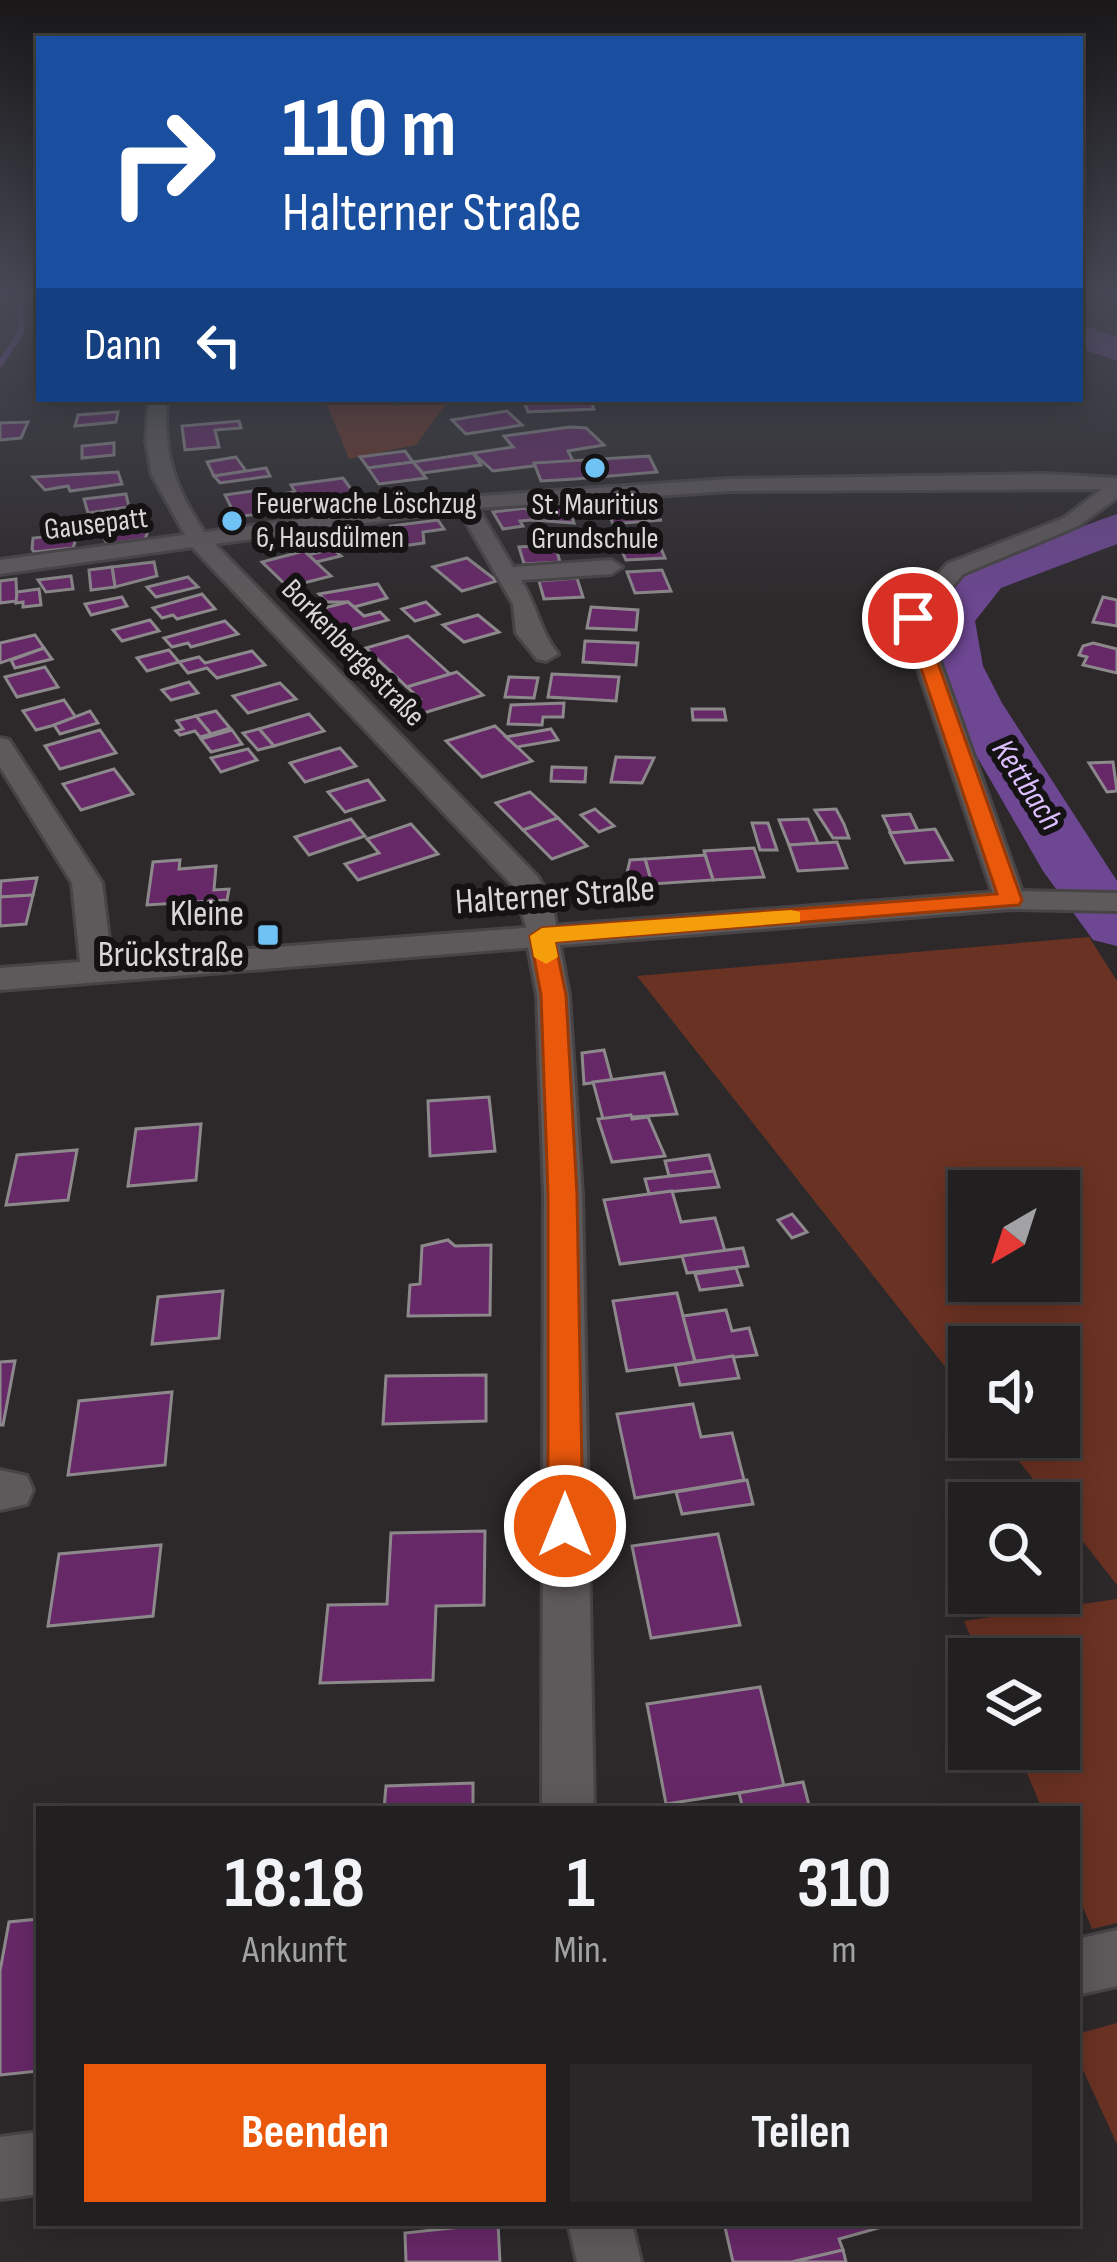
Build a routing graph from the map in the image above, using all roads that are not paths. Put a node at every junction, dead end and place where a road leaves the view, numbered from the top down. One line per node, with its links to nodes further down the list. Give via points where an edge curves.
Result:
1 (158, 402): 4 (street, Borkenbergestraße, via 158,473)
2 (1117, 486): 3 (street, Gausepatt, via 728,485); 10 (street, via 1071,522 956,568 913,618)
3 (465, 503): 4 (street, Gausepatt); 7 (street)
4 (200, 542): 5 (street, Gausepatt); 12 (street, Borkenbergestraße, via 527,884)
5 (0, 567)
6 (611, 567): 7 (street)
7 (507, 574): 8 (street, via 528,633)
8 (546, 654)
9 (0, 746): 13 (street, via 87,884)
10 (1010, 900): 11 (street, Halterner Straße); 12 (street, Halterner Straße)
11 (1117, 902)
12 (542, 936): 13 (street, Halterner Straße); 15 (street, Borkenbergestraße, via 553,995 562,1195)
13 (97, 970): 14 (street, Halterner Straße)
14 (0, 979)
15 (568, 1806)
16 (1117, 1958): 17 (street)
17 (1080, 1966)
18 (36, 2162): 19 (street)
19 (0, 2168)
20 (601, 2226): 21 (street)
21 (609, 2262)

